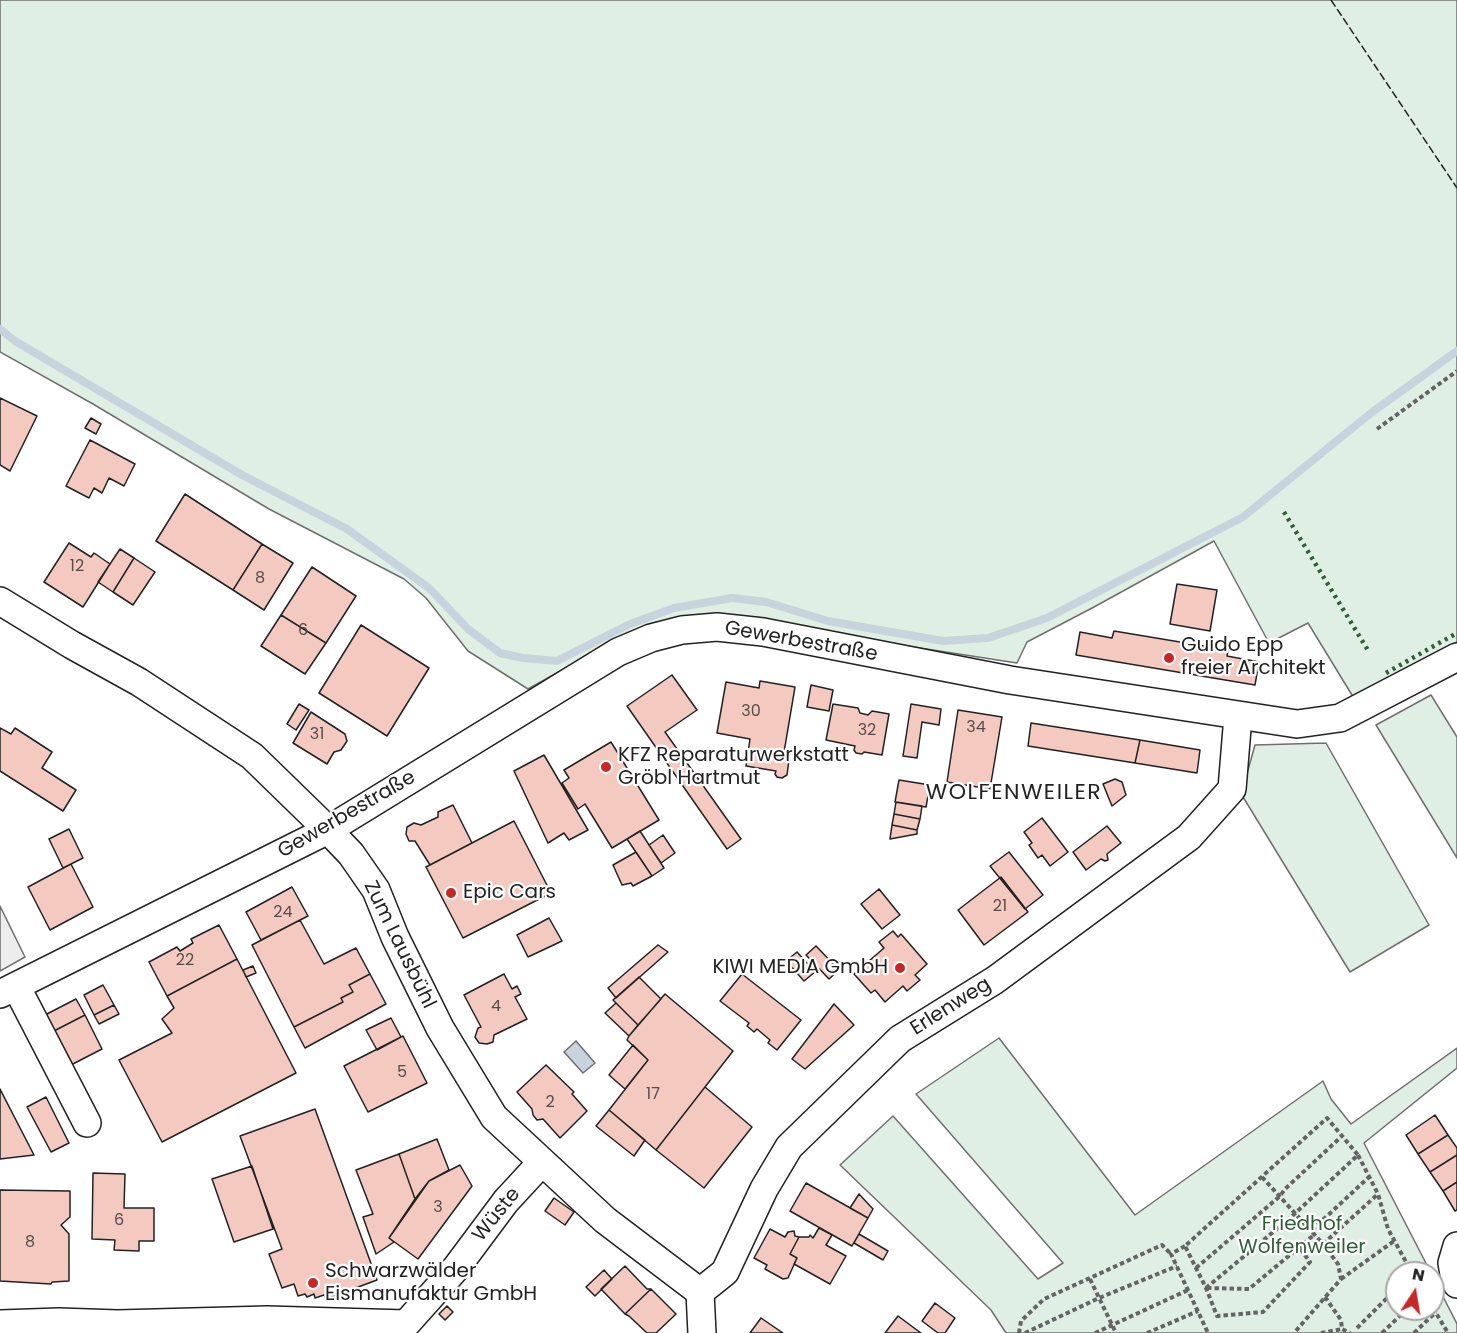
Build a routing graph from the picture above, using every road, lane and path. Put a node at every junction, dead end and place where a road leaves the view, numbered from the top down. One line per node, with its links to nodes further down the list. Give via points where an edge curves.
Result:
1 (1457, 371): 2 (path)
2 (1377, 429)
3 (0, 601): 6 (street, Zum Lausbühl, via 138,682 252,756)
4 (1457, 657): 5 (street, Gewerbestraße, via 1340,717 1298,724)
5 (1238, 716): 6 (street, Gewerbestraße, via 1010,680 763,632 717,627 682,630 618,652); 32 (street, Erlenweg, via 1232,789 1189,837 995,980 900,1039 789,1147 764,1189 725,1272)
6 (328, 830): 7 (street, Gewerbestraße); 11 (street, Zum Lausbühl, via 376,890 394,937 440,1028 494,1117)
7 (8, 990): 8 (street)
8 (87, 1123)
9 (1342, 1136): 10 (path); 12 (path, via 1327,1118); 15 (path)
10 (1358, 1155): 13 (path); 16 (path)
11 (542, 1162): 32 (street, Zum Lausbühl, via 605,1220); 42 (street, Wüste, via 406,1324 267,1320)
12 (1262, 1176): 15 (path); 20 (path)
13 (1369, 1177): 14 (path); 17 (path)
14 (1378, 1194): 18 (path); 19 (path)
15 (1280, 1196): 16 (path); 26 (path)
16 (1296, 1212): 17 (path); 30 (path)
17 (1314, 1232): 19 (path); 22 (path)
18 (1394, 1240): 24 (path); 28 (path)
19 (1323, 1244): 28 (path, via 1338,1264)
20 (1185, 1246): 23 (path); 26 (path)
21 (1457, 1246): 29 (street, via 1452,1263)
22 (1299, 1247): 30 (path, via 1249,1289); 30 (path, via 1310,1262 1263,1312 1217,1316)
23 (1171, 1254): 25 (path); 27 (path, via 1162,1245)
24 (1405, 1261)
25 (1177, 1266): 31 (path); 34 (path)
26 (1196, 1268): 30 (path)
27 (1090, 1279): 34 (path); 45 (path, via 1044,1299 1021,1321)
28 (1341, 1279): 33 (path)
29 (1457, 1284)
30 (1206, 1288)
31 (1188, 1290): 36 (path); 40 (path)
32 (700, 1292): 44 (street)
33 (1325, 1297): 43 (path, via 1341,1320); 51 (path)
34 (1100, 1298): 40 (path); 46 (path)
35 (1385, 1300): 41 (path)
36 (1198, 1311): 49 (path); 50 (path)
37 (1395, 1321): 54 (path)
38 (1424, 1321): 55 (path)
39 (0, 1324): 42 (street, Wüste, via 59,1322)
40 (1113, 1325): 47 (path); 48 (path)
41 (1357, 1328)
42 (117, 1329)
43 (1342, 1329): 52 (path); 53 (path)
44 (702, 1333)
45 (1018, 1333)
46 (1025, 1333)
47 (1095, 1333)
48 (1116, 1333)
49 (1147, 1333)
50 (1206, 1333)
51 (1294, 1333)
52 (1321, 1333)
53 (1350, 1333)
54 (1383, 1333)
55 (1414, 1333)

